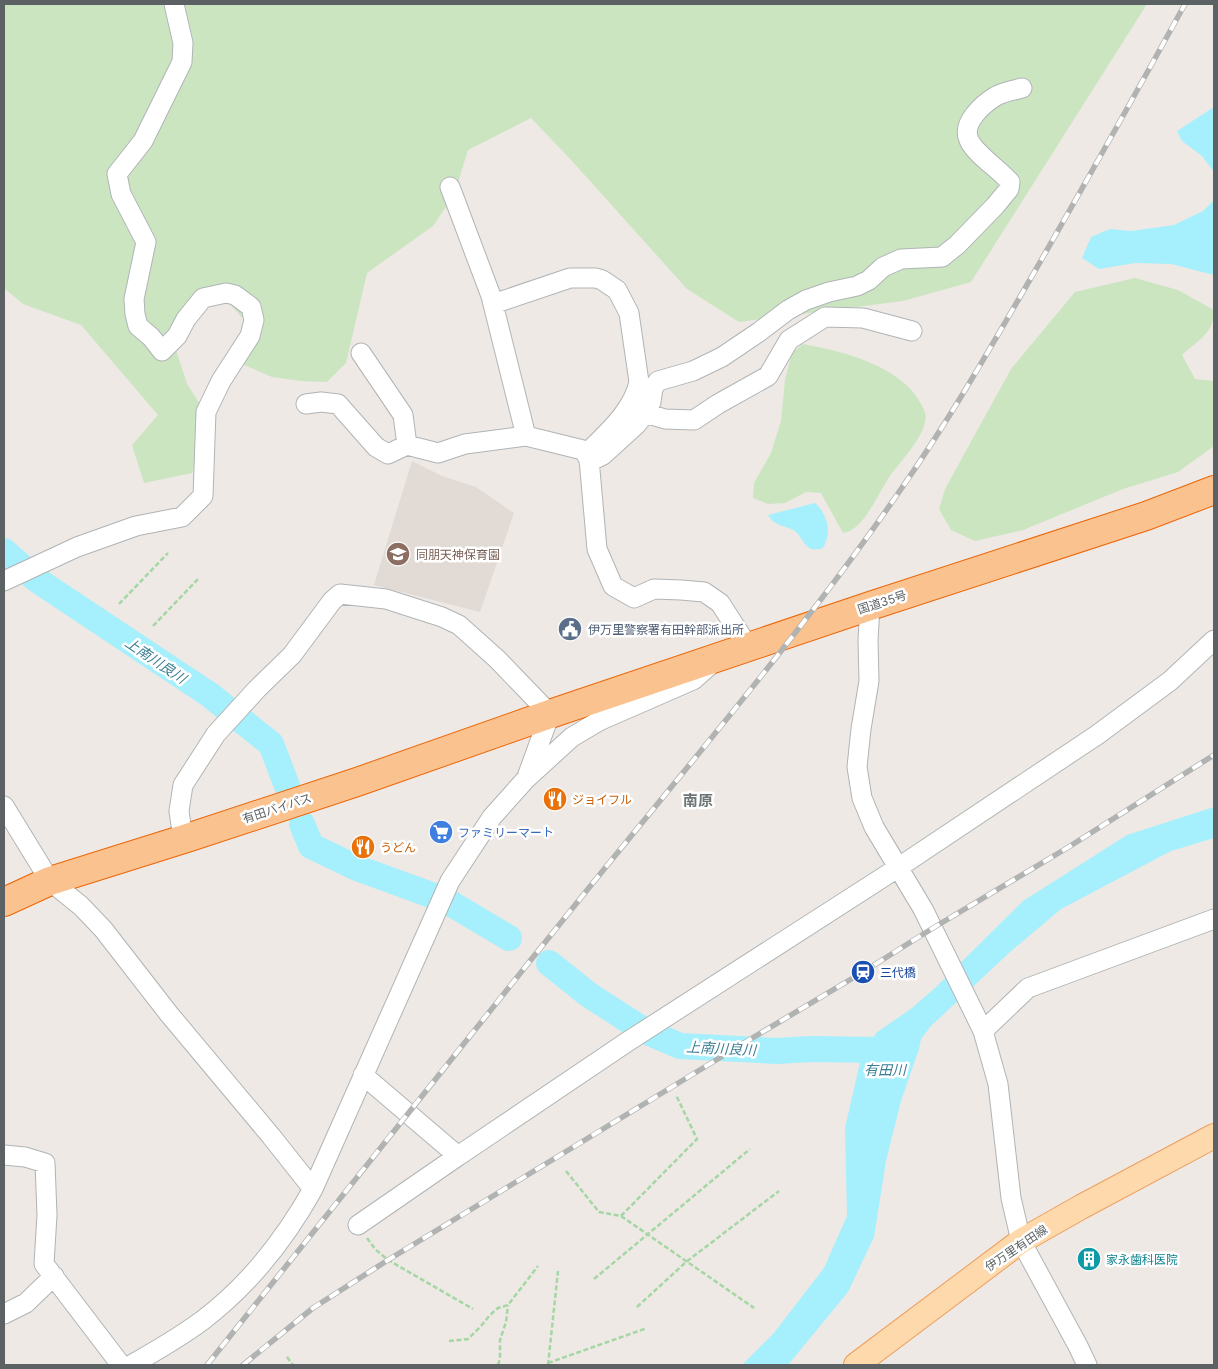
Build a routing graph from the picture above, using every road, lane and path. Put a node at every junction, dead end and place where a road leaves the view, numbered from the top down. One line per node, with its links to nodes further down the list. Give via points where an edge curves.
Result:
1 (174, 4): 15 (street, via 184,43 182,62 143,141 117,174 121,194 146,242 134,299 138,326 162,351 177,336 203,298 226,293 235,295 251,307 254,320 250,336 206,412 204,496 182,516 136,526 77,547)
2 (1022, 88): 8 (street, via 997,96 976,113 968,125 969,140 1010,182 1009,190 957,245 942,257 901,259 883,267 857,286 806,300 722,357 693,371 658,381 652,388 651,402)
3 (450, 186): 4 (street)
4 (493, 304): 9 (street); 11 (street, via 570,278 602,280 617,290 623,299 630,313 637,390)
5 (912, 331): 8 (street, via 863,318 825,317 789,340 768,376 694,420 665,419)
6 (361, 353): 10 (street, via 402,415)
7 (306, 404): 10 (street, via 338,404 376,447 388,454)
8 (645, 413): 11 (street, via 604,456)
9 (526, 436): 10 (street, via 465,444 438,453); 11 (street, via 583,450)
10 (406, 445)
11 (587, 458): 20 (street, via 597,549 613,586 634,598 654,590 704,592 720,603)
12 (1214, 490): 17 (highway, 国道35号, via 1146,516)
13 (168, 553): 16 (path)
14 (199, 578): 18 (path)
15 (4, 581)
16 (119, 604)
17 (870, 606): 20 (highway, 国道35号); 26 (street, via 869,681 857,767 862,798 874,827)
18 (153, 626)
19 (1214, 640): 26 (street, via 1170,681 1132,710)
20 (749, 648): 21 (highway, 国道35号)
21 (717, 659): 22 (highway, 国道35号); 23 (street, via 693,680 572,737)
22 (550, 714): 23 (street); 25 (highway, 有田バイパス); 25 (street, via 518,679 459,625 386,599 340,594 292,655 216,734 183,785 179,811)
23 (526, 779): 31 (street, via 492,818 450,881)
24 (4, 806): 27 (street)
25 (187, 838): 27 (highway, 有田バイパス)
26 (899, 867): 30 (street); 36 (street, via 627,1042)
27 (50, 881): 28 (highway, 有田バイパス); 38 (street, via 103,929)
28 (4, 902)
29 (1214, 919): 30 (street, via 1028,988)
30 (980, 1022): 43 (street, via 998,1084 1011,1198)
31 (363, 1075): 36 (street); 38 (street)
32 (676, 1095): 40 (path, via 697,1139)
33 (1214, 1136): 43 (main road, 伊万里有田線)
34 (750, 1149): 42 (path)
35 (4, 1155): 47 (street, via 45,1163 47,1215 44,1264)
36 (458, 1156): 41 (street)
37 (566, 1171): 40 (path, via 599,1212)
38 (313, 1189): 59 (street, via 271,1254 234,1293 203,1320)
39 (779, 1191): 44 (path)
40 (621, 1216): 42 (path)
41 (358, 1225): 52 (path, via 375,1249 388,1260)
42 (648, 1234): 44 (path); 48 (path)
43 (1021, 1241): 62 (main road, 伊万里有田線); 63 (street)
44 (686, 1262): 50 (path); 51 (path)
45 (538, 1266): 49 (path)
46 (558, 1271): 57 (path)
47 (54, 1276): 53 (street, via 26,1303); 58 (street)
48 (594, 1279)
49 (508, 1305): 55 (path, via 498,1308 468,1339); 61 (path)
50 (637, 1307)
51 (754, 1308)
52 (473, 1309)
53 (4, 1314)
54 (647, 1328): 57 (path)
55 (449, 1341)
56 (287, 1357): 60 (path)
57 (548, 1364)
58 (121, 1365)
59 (131, 1365)
60 (293, 1365)
61 (498, 1365)
62 (856, 1365)
63 (1087, 1365)

